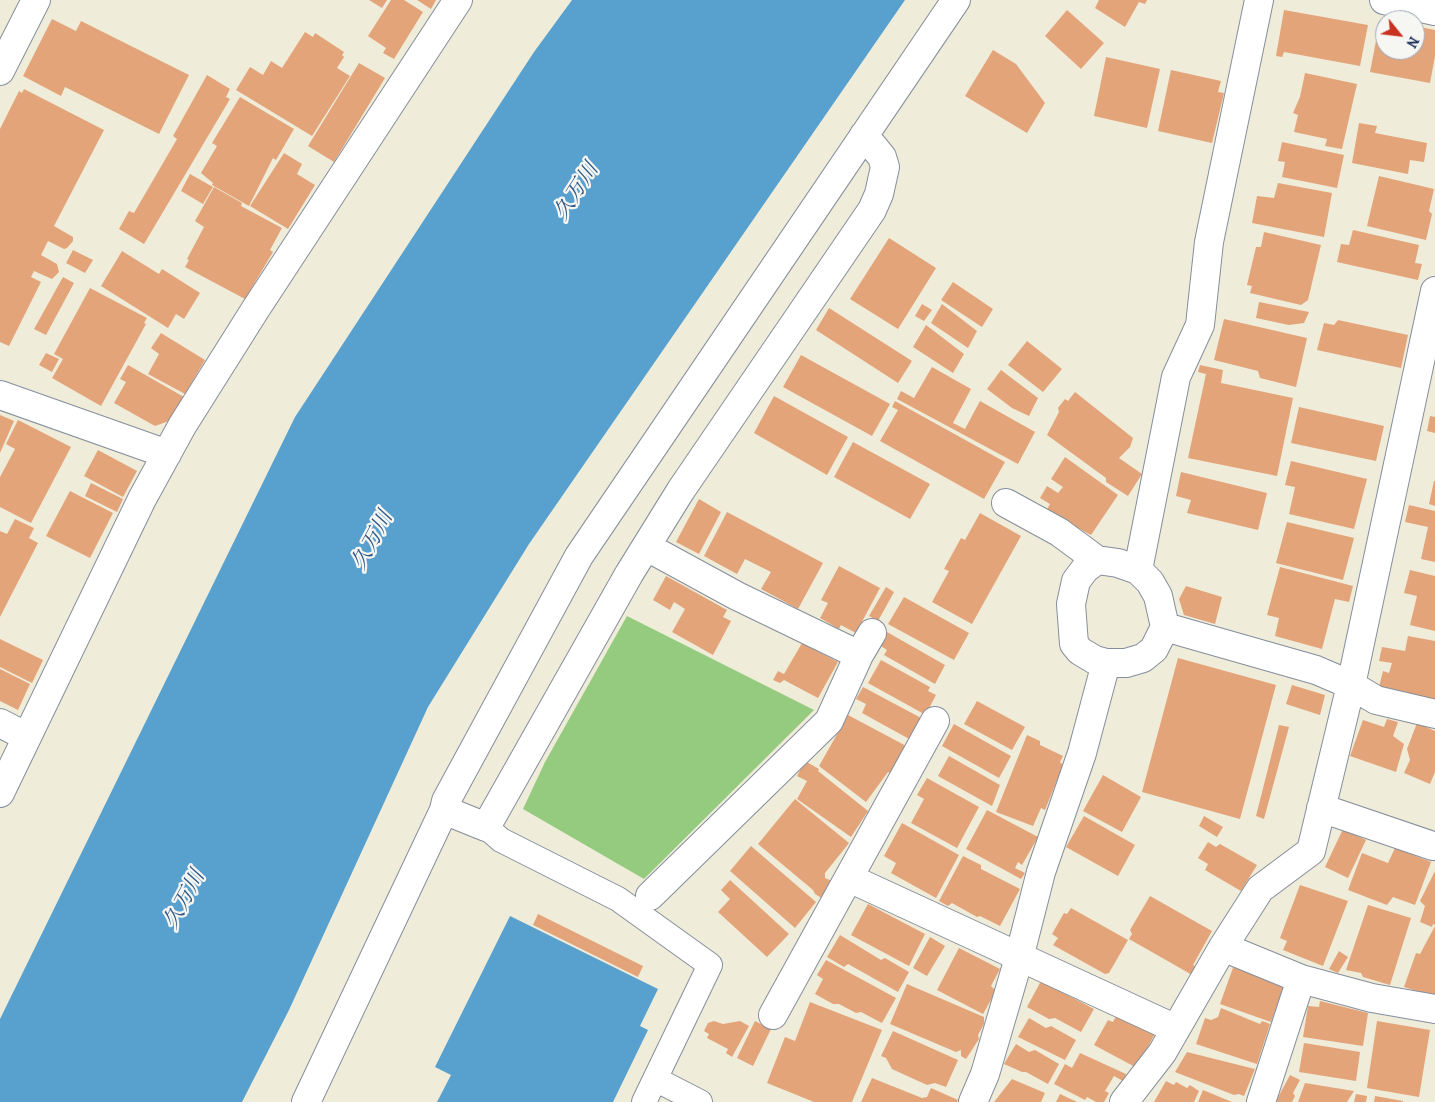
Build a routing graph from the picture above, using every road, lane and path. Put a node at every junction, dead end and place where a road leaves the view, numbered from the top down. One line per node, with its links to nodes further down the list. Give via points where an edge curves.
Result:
1 (36, 0): 7 (street)
2 (458, 0): 11 (street, via 255,310)
3 (956, 0): 8 (street)
4 (1260, 0): 15 (street, via 1209,242 1200,325 1176,377)
5 (1384, 0): 6 (street)
6 (1435, 11)
7 (0, 71)
8 (864, 135): 13 (street, via 882,157 885,167 872,210 681,490); 25 (street, via 579,556)
9 (1435, 291): 18 (street)
10 (0, 395): 11 (street)
11 (167, 454): 22 (street)
12 (1006, 503): 14 (street, via 1059,532)
13 (647, 546): 26 (street); 29 (street, via 737,596 865,644 829,721)
14 (1097, 560): 15 (street); 17 (street, via 1084,569 1076,581 1071,604 1074,644 1086,656)
15 (1138, 570): 16 (street, via 1158,596)
16 (1165, 627): 17 (street, via 1154,649 1143,658 1126,663); 18 (street, via 1316,670)
17 (1106, 663): 31 (street, via 1082,753 1041,872)
18 (1351, 685): 19 (street, via 1376,700); 24 (street)
19 (1435, 714)
20 (935, 721): 28 (street)
21 (0, 723): 22 (street)
22 (27, 737): 23 (street)
23 (0, 793)
24 (1321, 808): 27 (street); 30 (street, via 1311,851 1260,889)
25 (444, 810): 26 (street); 37 (street)
26 (486, 827): 36 (lane, via 501,840 618,899 710,965)
27 (1433, 846)
28 (849, 878): 31 (street); 34 (street)
29 (650, 896)
30 (1223, 947): 32 (street); 35 (street)
31 (1019, 958): 35 (street); 40 (street)
32 (1301, 979): 33 (street, via 1372,998); 42 (street)
33 (1435, 1009)
34 (773, 1015)
35 (1176, 1029): 41 (street, via 1162,1053)
36 (655, 1079): 38 (lane); 39 (lane)
37 (306, 1102)
38 (644, 1102)
39 (700, 1102)
40 (973, 1102)
41 (1124, 1102)
42 (1261, 1102)

